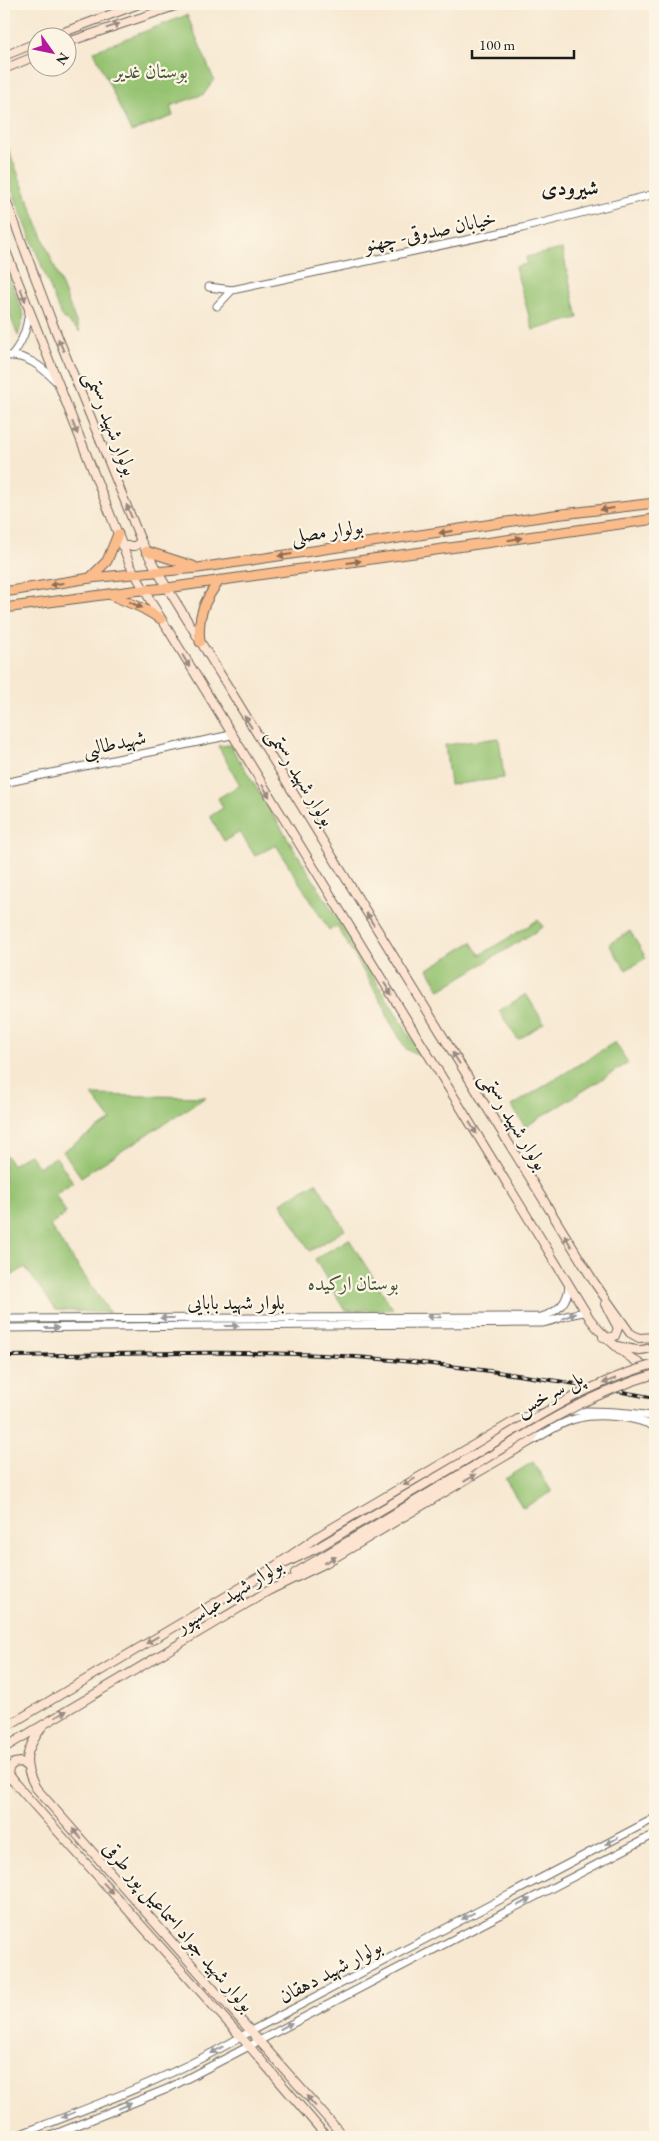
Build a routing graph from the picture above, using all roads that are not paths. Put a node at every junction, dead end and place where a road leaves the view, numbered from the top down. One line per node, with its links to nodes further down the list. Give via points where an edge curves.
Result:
1 (139, 4): 3 (main road)
2 (181, 4): 4 (main road, one-way to 2)
3 (75, 28)
4 (78, 39)
5 (28, 46): 6 (main road)
6 (4, 56)
7 (28, 59): 8 (main road)
8 (4, 69)
9 (655, 194): 13 (street, خیابان صدوقی- چهنو, via 522,228)
10 (4, 196): 22 (main road, بولوار شهید رستمی, one-way to 10)
11 (4, 246): 15 (main road, بولوار شهید رستمی, one-way to 15)
12 (208, 287): 13 (street, خیابان صدوقی- چهنو)
13 (232, 290): 14 (street)
14 (217, 306)
15 (29, 310): 16 (street, via 26,331); 18 (main road, بولوار شهید رستمی)
16 (12, 355): 17 (street); 18 (street, via 40,366)
17 (4, 356)
18 (57, 383): 21 (main road, بولوار شهید رستمی, one-way to 21)
19 (655, 503): 25 (main road, بولوار مصلی, one-way to 25)
20 (655, 519): 27 (main road, بولوار مصلی, one-way to 20)
21 (118, 534): 23 (main road, بولوار شهید رستمی); 30 (main road, via 107,561)
22 (141, 541): 23 (main road, via 135,546); 24 (main road, بولوار شهید رستمی)
23 (122, 546): 29 (main road, بولوار شهید رستمی)
24 (146, 551): 26 (main road); 28 (main road, بولوار شهید رستمی)
25 (305, 552): 26 (main road, بولوار مصلی, one-way to 26); 27 (main road)
26 (198, 568): 28 (main road, بولوار مصلی)
27 (309, 568): 31 (main road, بولوار مصلی)
28 (157, 571): 29 (main road, بولوار مصلی); 32 (main road, بولوار شهید رستمی)
29 (136, 575): 30 (main road, بولوار مصلی); 33 (main road, بولوار شهید رستمی)
30 (90, 578): 34 (main road, بولوار مصلی, one-way to 34)
31 (220, 580): 32 (main road, بولوار مصلی); 38 (main road, via 204,603 198,627)
32 (167, 588): 33 (main road, بولوار مصلی); 38 (main road, بولوار شهید رستمی)
33 (144, 591): 35 (main road, بولوار مصلی); 37 (main road, بولوار شهید رستمی)
34 (4, 592)
35 (108, 594): 36 (main road, بولوار مصلی); 37 (main road, one-way to 37)
36 (4, 608)
37 (161, 619): 39 (main road, بولوار شهید رستمی, one-way to 39)
38 (200, 642): 41 (main road, بولوار شهید رستمی, one-way to 38)
39 (231, 735): 40 (street, شهیدطالبی); 42 (main road, بولوار شهید رستمی, one-way to 42)
40 (4, 783)
41 (594, 1282): 46 (main road, via 618,1328 615,1336); 47 (main road, بولوار شهید رستمی, via 630,1333 639,1338)
42 (569, 1285): 43 (main road, بولوار شهید رستمی); 44 (street, بلوار شهید بابایی, one-way to 44, via 563,1304 554,1313 541,1317)
43 (586, 1312): 45 (street, بلوار شهید بابایی, one-way to 43, via 542,1323 559,1320 570,1313); 46 (main road, بولوار شهید رستمی)
44 (4, 1319)
45 (4, 1328)
46 (603, 1337): 48 (main road, بولوار شهید رستمی)
47 (655, 1337)
48 (613, 1344): 49 (main road, via 637,1351); 51 (main road)
49 (655, 1346)
50 (655, 1364): 56 (main road, پل سرخس, one-way to 56, bridge, via 552,1407)
51 (655, 1374): 57 (main road, پل سرخس, bridge, via 580,1403)
52 (655, 1417): 53 (street, via 631,1413 549,1412)
53 (518, 1419): 55 (main road, via 528,1420 534,1427 534,1436); 58 (main road, one-way to 58, via 320,1535)
54 (655, 1427): 55 (street, via 630,1418 578,1418)
55 (529, 1442): 59 (main road, one-way to 55, via 324,1564)
56 (464, 1461): 58 (main road, بولوار شهید عباسپور, via 317,1548)
57 (469, 1469): 59 (main road, بولوار شهید عباسپور)
58 (259, 1577): 61 (main road, بولوار شهید عباسپور, one-way to 61)
59 (270, 1590): 60 (main road, بولوار شهید عباسپور, one-way to 59)
60 (43, 1725): 62 (main road, بولوار شهید عباسپور); 63 (main road, via 28,1751)
61 (4, 1728)
62 (4, 1748)
63 (26, 1766): 65 (main road, via 21,1762 14,1763 8,1774); 68 (main road, بولوار شهید جواد اسماعیل پور طرقی, one-way to 63, via 36,1788)
64 (4, 1776): 65 (main road, بولوار شهید جواد اسماعیل پور طرقی)
65 (12, 1780): 69 (main road, بولوار شهید جواد اسماعیل پور طرقی, one-way to 69)
66 (655, 1818): 68 (street, بولوار شهید دهقان, one-way to 68)
67 (655, 1834): 70 (street, بولوار شهید دهقان, one-way to 67)
68 (251, 2031): 69 (street, بولوار شهید دهقان); 70 (main road, بولوار شهید جواد اسماعیل پور طرقی)
69 (241, 2037): 71 (main road, بولوار شهید جواد اسماعیل پور طرقی); 72 (street, بولوار شهید دهقان, one-way to 72, via 146,2084)
70 (259, 2040): 71 (street, بولوار شهید دهقان); 75 (main road, بولوار شهید جواد اسماعیل پور طرقی, one-way to 70)
71 (249, 2046): 73 (street, بولوار شهید دهقان, one-way to 71, via 167,2089); 74 (main road, بولوار شهید جواد اسماعیل پور طرقی)
72 (13, 2137)
73 (48, 2137)
74 (327, 2137)
75 (344, 2137)

